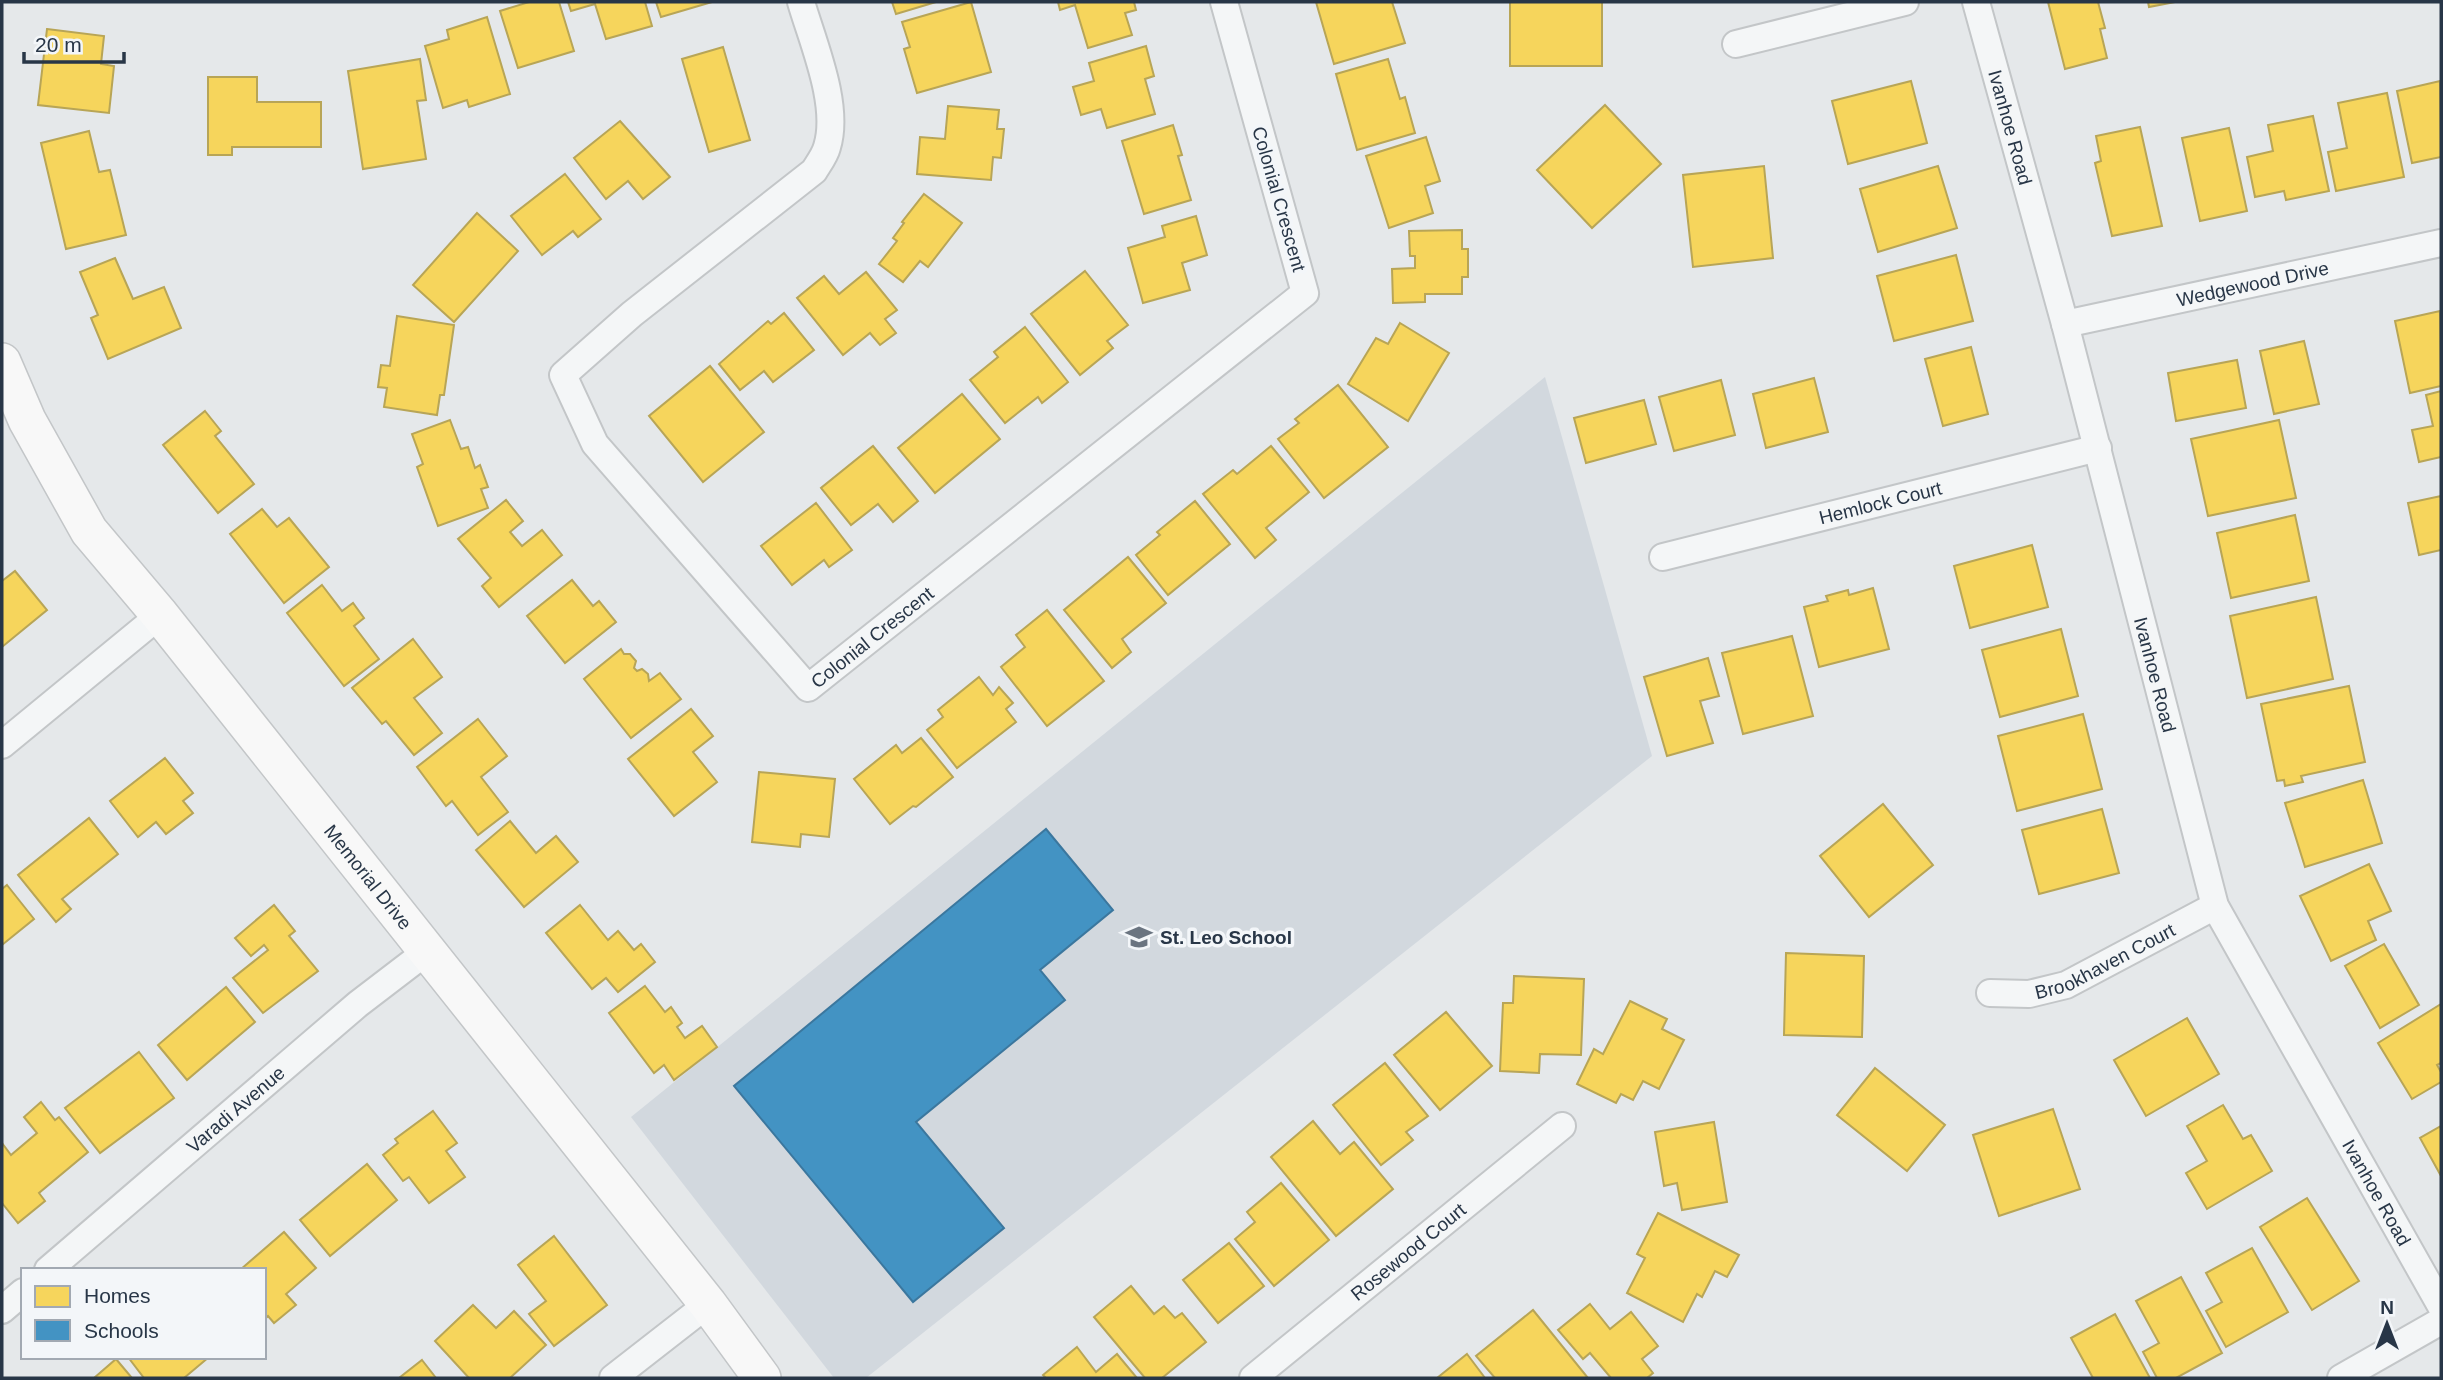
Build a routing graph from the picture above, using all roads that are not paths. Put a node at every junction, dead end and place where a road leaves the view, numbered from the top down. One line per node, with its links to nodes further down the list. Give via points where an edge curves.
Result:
1 (801, 2): 2 (street, Colonial Crescent, via 831,121 827,148 814,171 632,314 563,375 596,444 808,688 1305,293)
2 (1224, 2)
3 (1905, 2): 5 (street)
4 (1976, 2): 7 (street, Ivanhoe Road)
5 (1736, 44)
6 (2441, 243): 7 (street, Wedgewood Drive)
7 (2066, 324): 9 (street, Ivanhoe Road)
8 (2, 362): 11 (main road, Memorial Drive, via 27,420 89,531)
9 (2098, 448): 10 (street, Hemlock Court); 13 (street, Ivanhoe Road)
10 (1663, 557)
11 (160, 615): 12 (street); 14 (main road, Memorial Drive)
12 (2, 745)
13 (2215, 906): 15 (street, Brookhaven Court, via 2066,985 2029,994); 20 (street, Ivanhoe Road)
14 (426, 952): 17 (street, Varadi Avenue, via 358,1004); 19 (main road, Memorial Drive)
15 (1990, 993)
16 (1562, 1126): 25 (street, Rosewood Court)
17 (50, 1268)
18 (21, 1294): 21 (street)
19 (708, 1304): 23 (street); 24 (main road, Memorial Drive)
20 (2441, 1306)
21 (2, 1310)
22 (2441, 1321): 26 (street)
23 (613, 1378)
24 (762, 1378)
25 (1253, 1378)
26 (2341, 1378)

